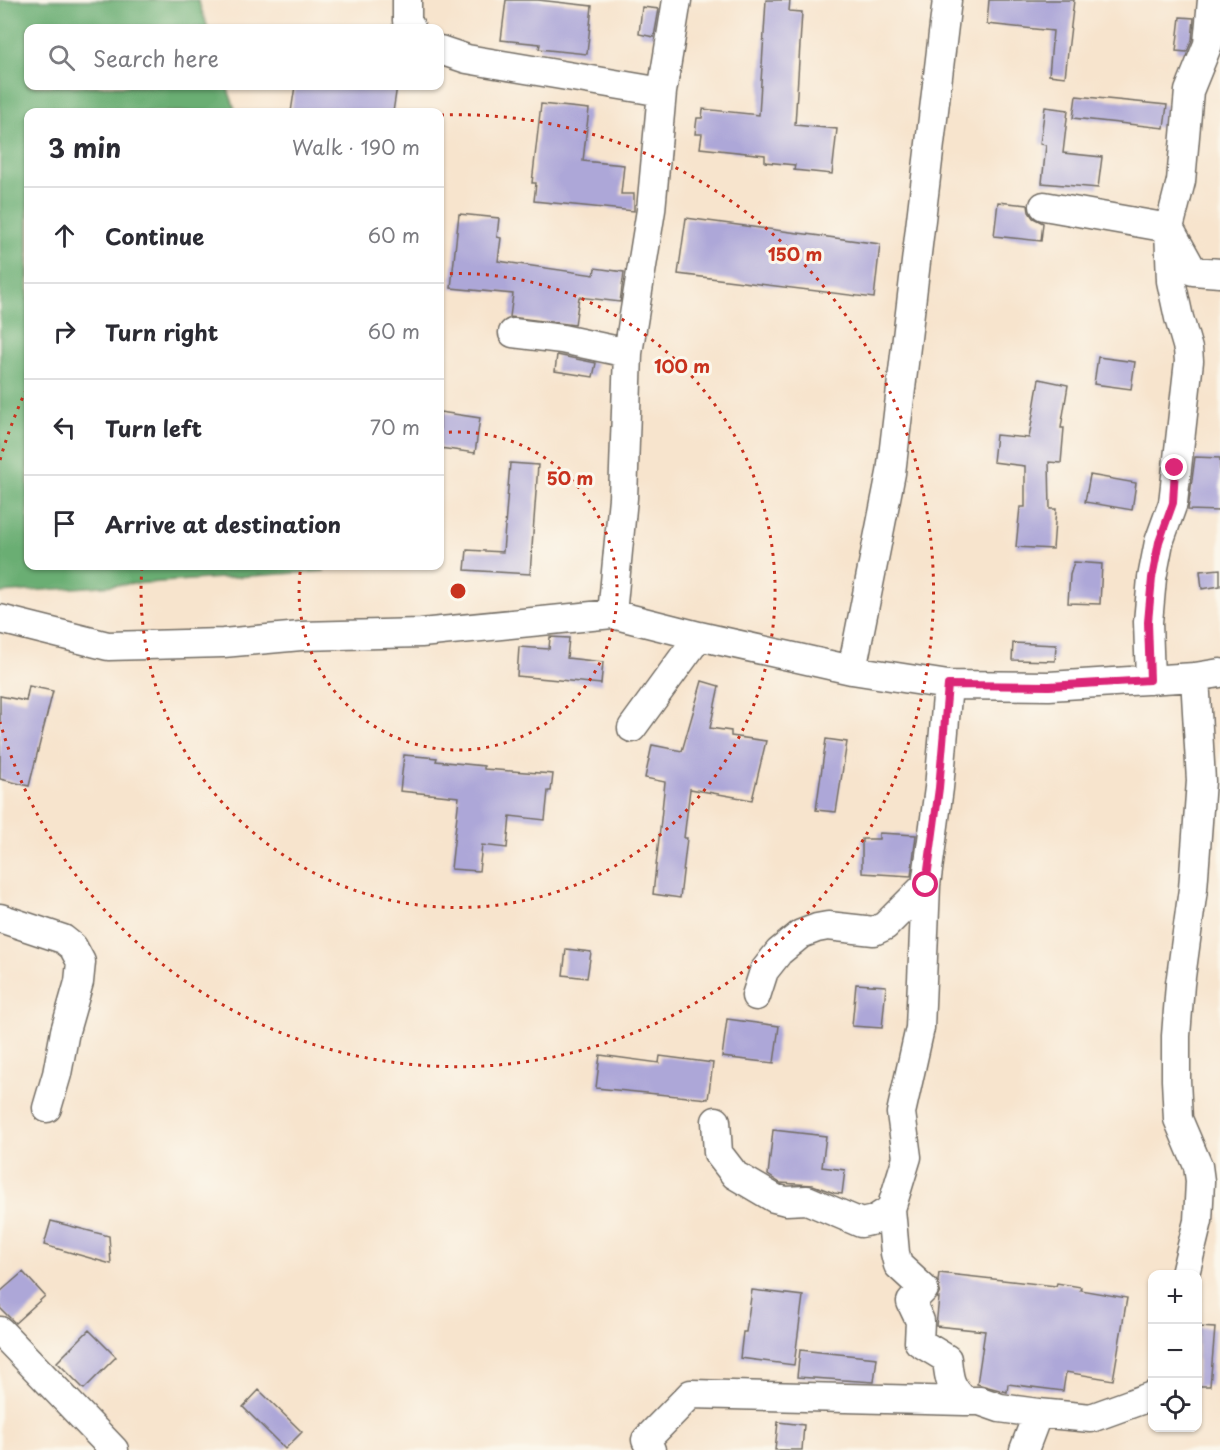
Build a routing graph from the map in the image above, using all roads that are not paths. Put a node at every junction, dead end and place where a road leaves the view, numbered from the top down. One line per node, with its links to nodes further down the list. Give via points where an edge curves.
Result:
1 (407, 0): 5 (street)
2 (677, 0): 7 (street)
3 (947, 0): 16 (street, via 891,473)
4 (1212, 0): 9 (street, via 1208,44 1189,92 1181,181)
5 (409, 24)
6 (444, 51): 7 (street, via 467,59)
7 (662, 92): 12 (street, via 651,210)
8 (1044, 206): 9 (street)
9 (1169, 228): 10 (street, via 1193,271); 18 (street, via 1171,281 1188,361 1173,503 1152,578 1148,622)
10 (1220, 273)
11 (513, 333): 12 (street)
12 (628, 352): 13 (street, via 623,498)
13 (612, 614): 14 (street, via 421,633 108,646); 15 (street)
14 (0, 619)
15 (699, 636): 16 (street); 20 (street)
16 (852, 670): 19 (street)
17 (1208, 675): 18 (street); 27 (street, via 1193,889 1176,1036 1178,1119 1198,1166 1200,1181 1198,1221)
18 (1150, 680): 19 (street, via 1049,686)
19 (948, 685): 21 (street)
20 (632, 728)
21 (926, 885): 23 (street, via 885,926 874,931 828,926 801,934 764,971); 26 (street, via 920,1028 901,1113 906,1157)
22 (0, 918): 24 (street, via 63,939 73,946 81,962)
23 (756, 996)
24 (47, 1108)
25 (716, 1121): 26 (street, via 718,1153 735,1175 774,1198 807,1200 861,1224)
26 (891, 1209): 30 (street, via 898,1265 924,1289 911,1302 920,1321 920,1342 947,1359 949,1381)
27 (1186, 1270)
28 (0, 1331): 32 (street)
29 (1148, 1397): 31 (street, via 1091,1418)
30 (965, 1401): 31 (street); 33 (street, via 691,1394 646,1440)
31 (1038, 1413): 34 (street)
32 (114, 1450)
33 (651, 1450)
34 (1024, 1450)

